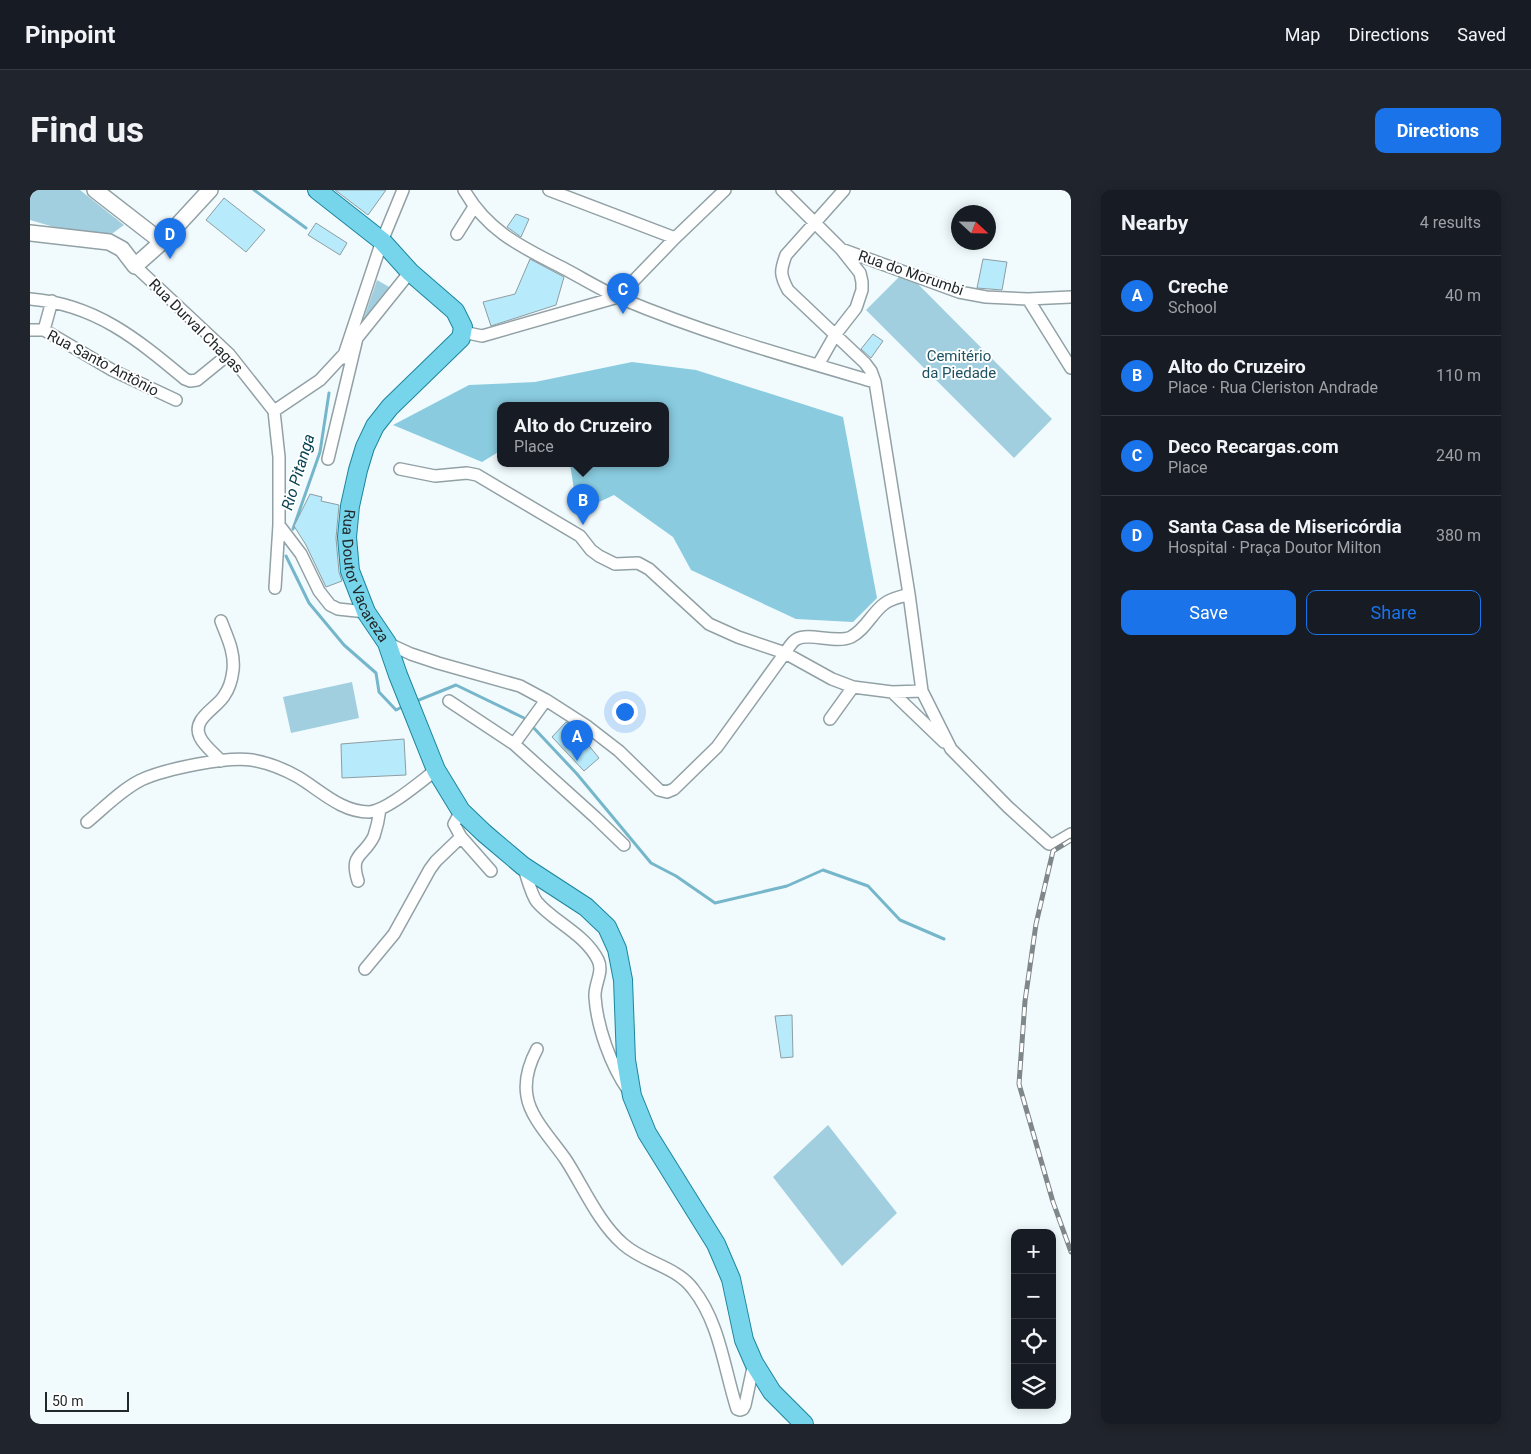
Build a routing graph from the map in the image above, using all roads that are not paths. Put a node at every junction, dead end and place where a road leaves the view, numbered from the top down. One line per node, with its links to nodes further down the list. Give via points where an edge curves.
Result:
1 (95, 190): 16 (street)
2 (210, 190): 16 (street)
3 (317, 190): 15 (main road)
4 (403, 190): 15 (street)
5 (464, 190): 10 (street)
6 (549, 190): 14 (street)
7 (725, 190): 14 (street)
8 (782, 190): 11 (street)
9 (844, 190): 11 (street)
10 (474, 207): 13 (street); 20 (street, via 514,242)
11 (816, 222): 17 (street); 28 (street, via 786,255 781,268 782,279 788,290)
12 (30, 233): 18 (street, via 109,242 122,249)
13 (457, 234)
14 (675, 238): 20 (street)
15 (382, 241): 19 (main road); 31 (street)
16 (162, 242): 18 (street)
17 (841, 248): 23 (street, Rua do Morumbi, via 959,292); 28 (street, via 860,273 862,290 856,308)
18 (135, 266): 30 (street, Rua Durval Chagas)
19 (410, 272): 27 (main road, via 455,311 462,321); 29 (street)
20 (618, 297): 27 (street, via 482,336); 32 (street, via 688,325)
21 (1071, 297): 23 (street, Rua do Morumbi)
22 (30, 299): 24 (street)
23 (1028, 299): 33 (street)
24 (52, 301): 26 (street); 30 (street, via 92,314 117,327 143,344 185,380 196,380)
25 (30, 330): 26 (street, Rua Santo Antônio)
26 (44, 330): 35 (street, Rua Santo Antônio, via 112,370)
27 (463, 332): 42 (main road, Rua Doutor Vacareza, via 390,407 375,426 365,447 350,506 347,537 350,571)
28 (835, 335): 32 (street); 34 (street, via 865,363)
29 (357, 338): 31 (street); 37 (street)
30 (229, 354): 36 (street, Rua Durval Chagas)
31 (342, 358): 36 (street, via 320,380)
32 (818, 365): 34 (street)
33 (1071, 368)
34 (875, 382): 41 (street)
35 (176, 400)
36 (274, 410): 39 (street, via 279,457)
37 (328, 459)
38 (400, 469): 45 (street, via 435,476 477,475 580,536 599,556 615,564 638,563 649,569 710,624)
39 (280, 525): 40 (street); 42 (street, via 330,605)
40 (275, 588)
41 (909, 594): 45 (street, via 883,604 850,638 800,637); 47 (street)
42 (366, 612): 44 (main road, Rua Doutor Vacareza)
43 (221, 621): 54 (street, via 233,656 229,686 224,698 201,721 199,730 200,738)
44 (387, 643): 49 (street, via 438,663 520,686); 55 (main road, Rua Doutor Vacareza)
45 (785, 654): 46 (street); 49 (street, via 717,747 674,789 666,792 620,751)
46 (853, 686): 48 (street); 51 (street)
47 (922, 691): 48 (street); 53 (street)
48 (892, 692): 53 (street)
49 (546, 700): 52 (street)
50 (449, 701): 52 (street)
51 (830, 719)
52 (514, 744): 61 (street)
53 (951, 749): 59 (street, via 1046,843 1054,844)
54 (221, 761): 56 (street, via 251,760 277,766 332,801 357,810 370,812); 58 (street, via 140,781)
55 (436, 770): 56 (street); 57 (main road, Rua Doutor Vacareza)
56 (380, 809): 64 (street, via 373,837 355,864)
57 (462, 811): 60 (street, via 454,824); 62 (main road, Rua Doutor Vacareza)
58 (87, 822)
59 (1071, 834)
60 (461, 837): 63 (street); 65 (street, via 436,861 394,934)
61 (624, 845)
62 (523, 866): 67 (street, via 535,901 582,940 597,958 600,975 595,996 603,1035 621,1081); 67 (main road, Rua Doutor Vacareza, via 586,907 607,928 614,942 623,980 626,1060)
63 (491, 871)
64 (358, 881)
65 (364, 969)
66 (537, 1049): 68 (street, via 529,1064 526,1082 532,1111 606,1226 624,1245 676,1274 692,1287 718,1337 733,1398 740,1410 745,1405)
67 (632, 1096): 68 (main road, Rua Doutor Vacareza, via 647,1133 716,1244 731,1279 744,1340)
68 (754, 1363): 69 (main road, Rua Doutor Vacareza, via 772,1392)
69 (804, 1424)

